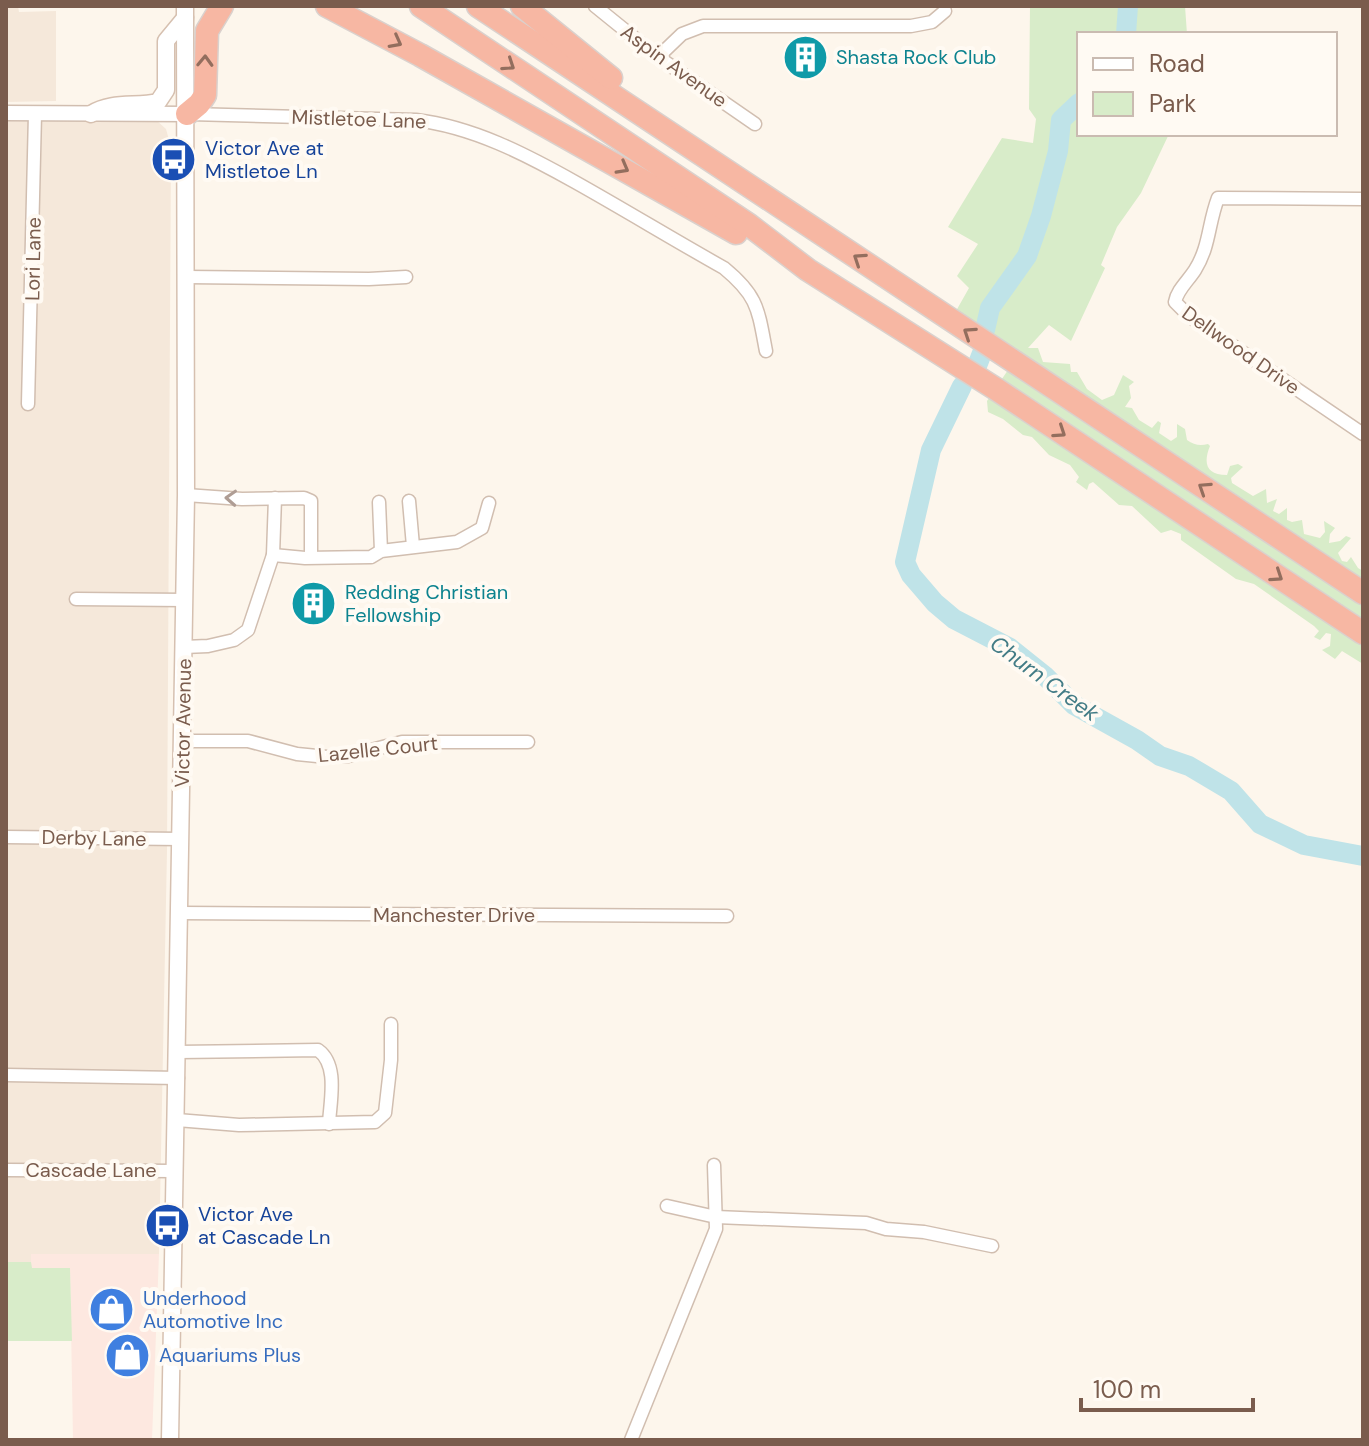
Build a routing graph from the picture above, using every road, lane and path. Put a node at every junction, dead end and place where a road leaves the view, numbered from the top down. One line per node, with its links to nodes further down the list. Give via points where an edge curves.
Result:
1 (222, 6): 13 (highway, one-way to 1, via 205,95 207,31)
2 (327, 6): 17 (highway, one-way to 17, via 783,261)
3 (421, 6): 17 (highway, one-way to 17)
4 (478, 6): 15 (highway)
5 (522, 6): 15 (highway)
6 (595, 6): 9 (street, Aspin Avenue)
7 (945, 11): 9 (street, via 932,22 911,26 703,26 682,34)
8 (185, 12): 12 (main road, via 166,41 166,90 158,102 112,106); 13 (main road, Victor Avenue)
9 (658, 57): 14 (street, Aspin Avenue)
10 (6, 113): 11 (street, Mistletoe Lane)
11 (35, 114): 12 (street, Mistletoe Lane); 21 (street, Lori Lane)
12 (91, 114): 13 (street, Mistletoe Lane)
13 (187, 114): 18 (main road, Victor Avenue); 20 (street, Mistletoe Lane, via 416,120 445,123 481,136 534,159 724,268 755,299)
14 (755, 124)
15 (674, 136): 32 (highway, one-way to 15)
16 (1363, 199): 22 (street, Dellwood Drive, via 1218,198 1208,243 1177,295 1178,307)
17 (808, 270): 35 (highway, one-way to 35)
18 (187, 277): 19 (street); 23 (main road, Victor Avenue)
19 (406, 277)
20 (766, 351)
21 (28, 404)
22 (1363, 434)
23 (186, 495): 24 (street, one-way to 23); 34 (main road, Victor Avenue)
24 (275, 498): 30 (street); 31 (street, via 311,501)
25 (409, 501): 28 (street)
26 (379, 502): 29 (street)
27 (489, 503): 28 (street, via 475,534 457,542)
28 (413, 546): 29 (street)
29 (381, 551): 31 (street, via 371,557)
30 (273, 555): 31 (street); 36 (street, via 248,630 234,640)
31 (311, 556)
32 (1363, 593)
33 (76, 599): 34 (street)
34 (185, 600): 36 (main road, Victor Avenue)
35 (1363, 633)
36 (184, 647): 37 (main road, Victor Avenue)
37 (183, 741): 38 (street, Lazelle Court, via 248,741 327,757 402,742); 40 (main road, Victor Avenue)
38 (528, 742)
39 (6, 837): 40 (street, Derby Lane)
40 (181, 839): 41 (main road, Victor Avenue)
41 (181, 913): 42 (street, Manchester Drive); 44 (main road, Victor Avenue)
42 (727, 916)
43 (391, 1024): 48 (street, via 385,1113 375,1122)
44 (178, 1052): 46 (main road, Victor Avenue); 48 (street, via 318,1050 331,1070)
45 (6, 1075): 46 (street)
46 (178, 1078): 47 (main road, Victor Avenue)
47 (177, 1120): 48 (street); 51 (main road, Victor Avenue)
48 (329, 1124)
49 (714, 1165): 53 (street)
50 (6, 1170): 51 (street, Cascade Lane)
51 (176, 1171): 55 (main road, Victor Avenue)
52 (667, 1206): 53 (street)
53 (716, 1217): 54 (street, via 866,1223); 56 (street, via 716,1229)
54 (992, 1246)
55 (170, 1440)
56 (631, 1440)

